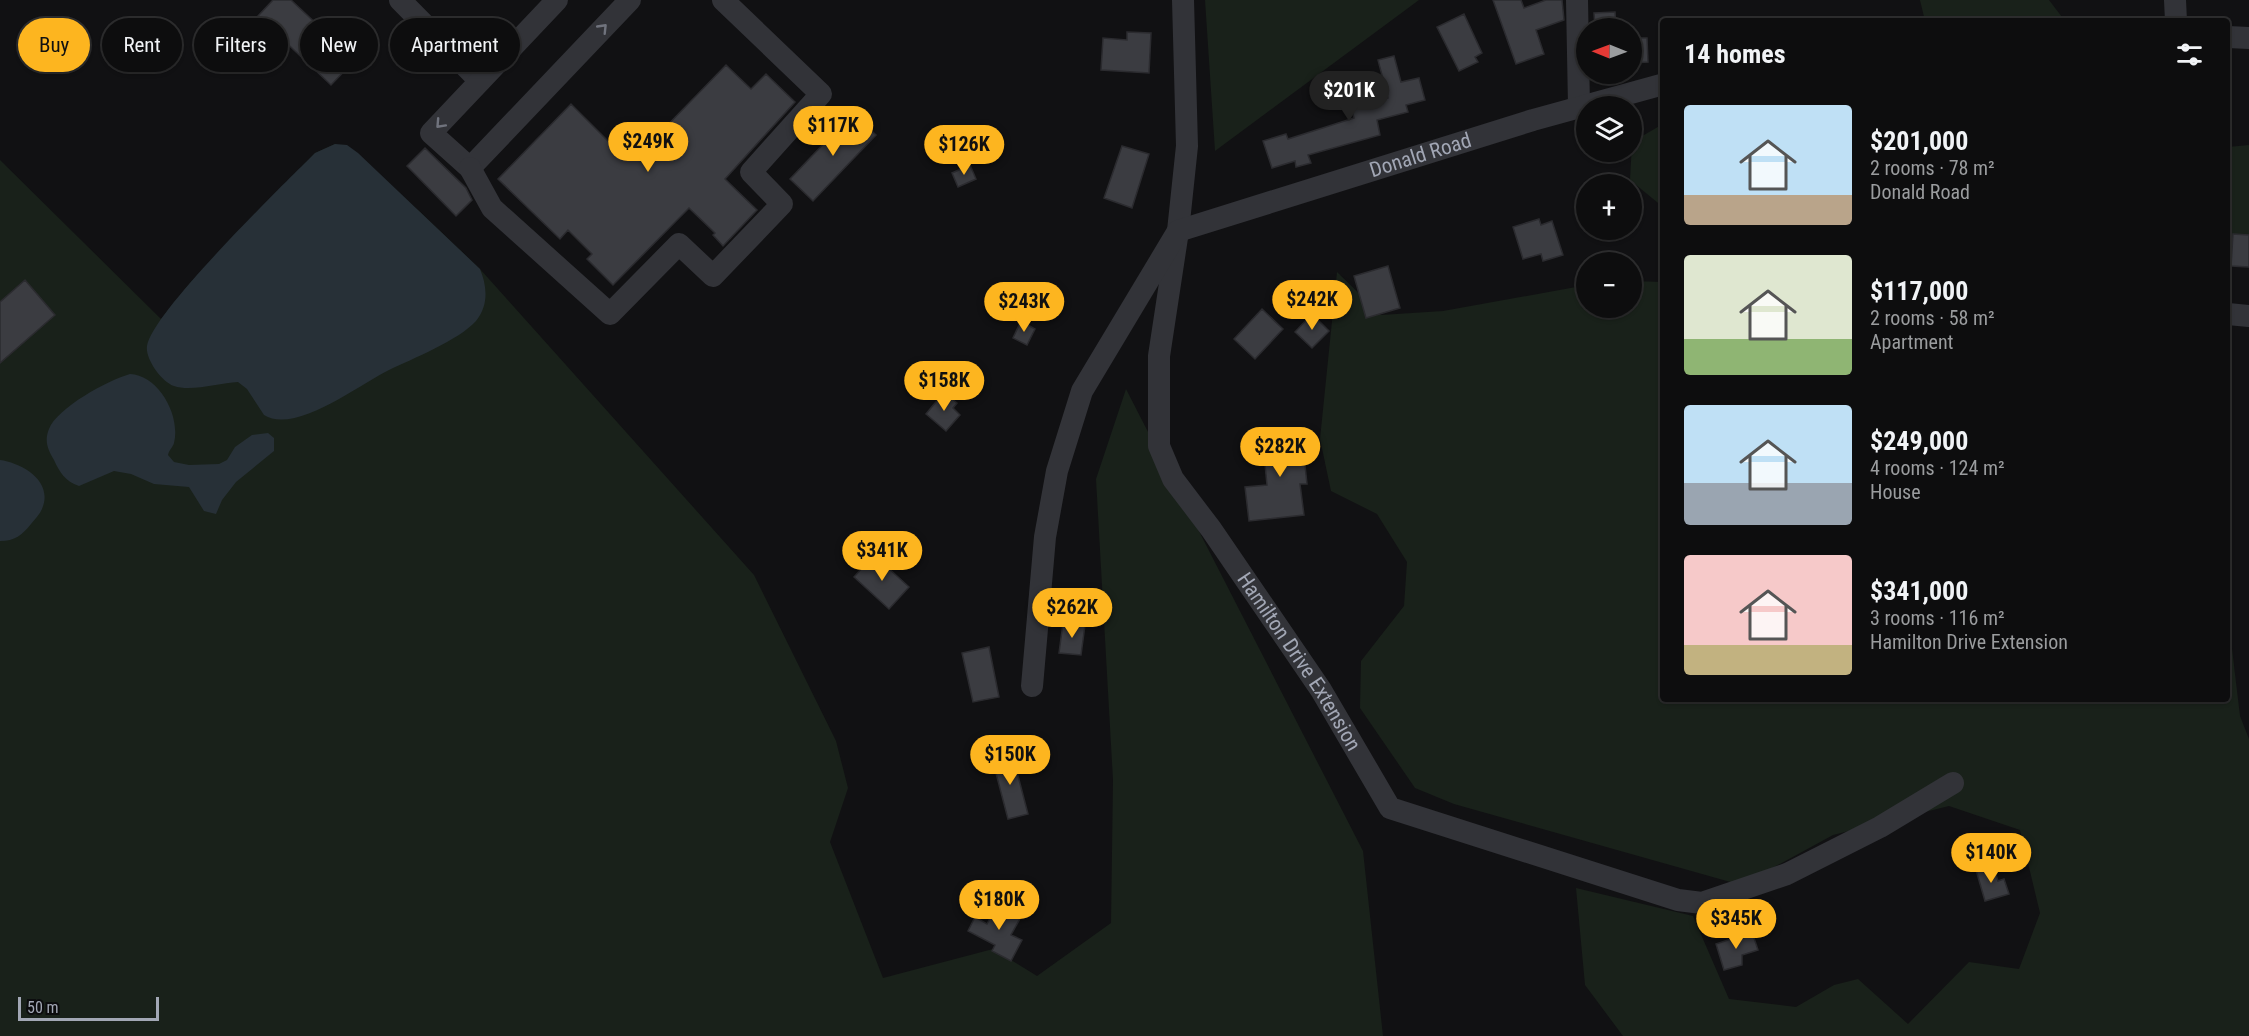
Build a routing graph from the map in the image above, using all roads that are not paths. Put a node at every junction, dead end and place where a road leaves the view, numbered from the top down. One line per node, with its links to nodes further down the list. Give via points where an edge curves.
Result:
1 (400, 0): 11 (street)
2 (558, 0): 11 (street)
3 (630, 0): 16 (street, one-way to 3)
4 (723, 0): 16 (street, via 821,94 751,172 782,204 713,276 679,244 610,314 492,208)
5 (1183, 0): 17 (street, Hamilton Drive Extension, via 1187,146)
6 (1577, 0): 13 (street)
7 (2175, 0): 8 (street)
8 (2176, 18)
9 (2230, 37): 10 (street)
10 (2249, 38)
11 (480, 81): 16 (street, one-way to 16, via 432,133)
12 (1660, 85): 14 (street, Donald Road)
13 (1579, 96)
14 (1618, 96)
15 (1576, 107): 17 (street, Donald Road)
16 (470, 168)
17 (1178, 231): 20 (street, Hamilton Drive Extension, via 1082,390 1057,471 1045,537); 21 (street, Hamilton Drive Extension, via 1159,356 1159,446 1173,479 1321,690 1390,808 1678,900 1702,903 1787,873 1880,827)
18 (2230, 314): 19 (street)
19 (2249, 316)
20 (1032, 686)
21 (1953, 783)

